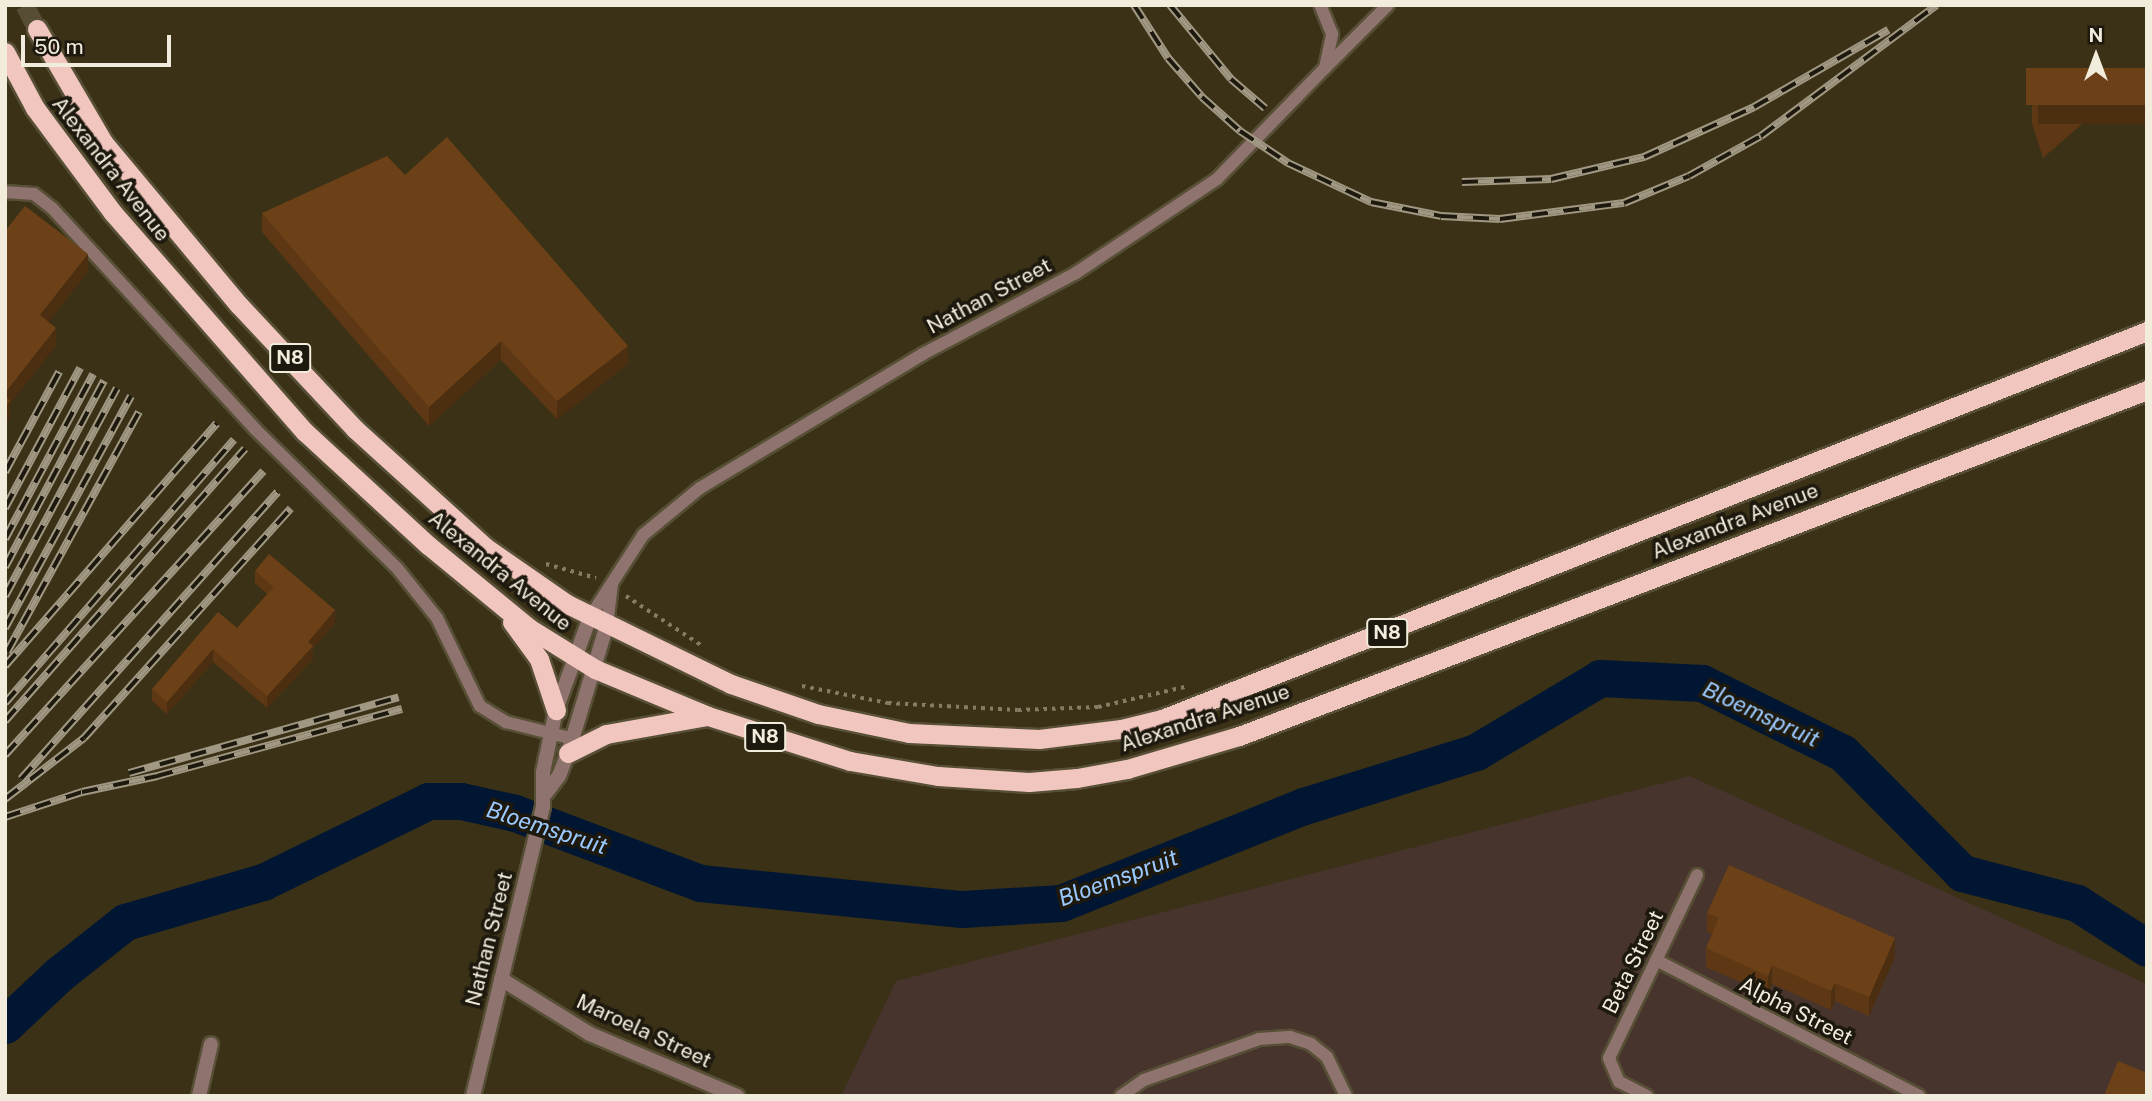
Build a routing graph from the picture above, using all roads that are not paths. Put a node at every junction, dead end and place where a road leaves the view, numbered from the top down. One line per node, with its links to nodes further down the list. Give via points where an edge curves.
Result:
1 (1320, 5): 5 (lane, via 1332,34)
2 (1388, 5): 5 (lane, Nathan Street)
3 (37, 29): 11 (highway, Alexandra Avenue / N8, via 103,142 239,304 355,429 485,547)
4 (5, 52): 10 (highway, Alexandra Avenue / N8, via 35,108 73,162 191,305 305,432)
5 (1325, 68): 9 (lane, Nathan Street, via 1217,179 1076,273 913,360 679,503 643,535)
6 (5, 192): 16 (lane, via 34,194 52,208 256,429 397,568 437,618 480,706 506,722)
7 (2147, 331): 11 (highway, Alexandra Avenue / N8, via 1208,704 1121,729 995,740 859,724 775,701)
8 (2147, 390): 15 (highway, Alexandra Avenue / N8, via 1239,736 1127,769 1029,782 938,776 850,761)
9 (612, 584): 11 (lane, Nathan Street); 11 (lane, Nathan Street, via 598,599)
10 (494, 599): 12 (highway, Alexandra Avenue / N8); 14 (highway, via 539,659)
11 (599, 621): 12 (street, Nathan Street); 13 (street, Nathan Street)
12 (574, 657): 13 (highway, Alexandra Avenue / N8); 14 (street, Nathan Street)
13 (595, 669): 15 (highway, Alexandra Avenue / N8); 17 (street, Nathan Street)
14 (556, 710): 16 (street, Nathan Street)
15 (708, 716): 17 (highway, via 606,734)
16 (551, 735): 17 (lane); 18 (street, Nathan Street, via 543,772)
17 (571, 746): 18 (street, Nathan Street)
18 (544, 800): 21 (street, Nathan Street)
19 (1697, 875): 20 (lane, Beta Street)
20 (1656, 960): 28 (lane, Beta Street, via 1612,1046 1609,1067 1619,1082); 29 (lane, Alpha Street)
21 (500, 979): 24 (street, Nathan Street); 25 (street, Maroela Street, via 590,1034)
22 (211, 1044): 23 (street)
23 (199, 1096)
24 (473, 1096)
25 (737, 1096)
26 (1121, 1096): 27 (lane, via 1144,1080 1246,1044 1290,1038 1311,1044 1327,1057)
27 (1346, 1096)
28 (1647, 1096)
29 (1919, 1096)

